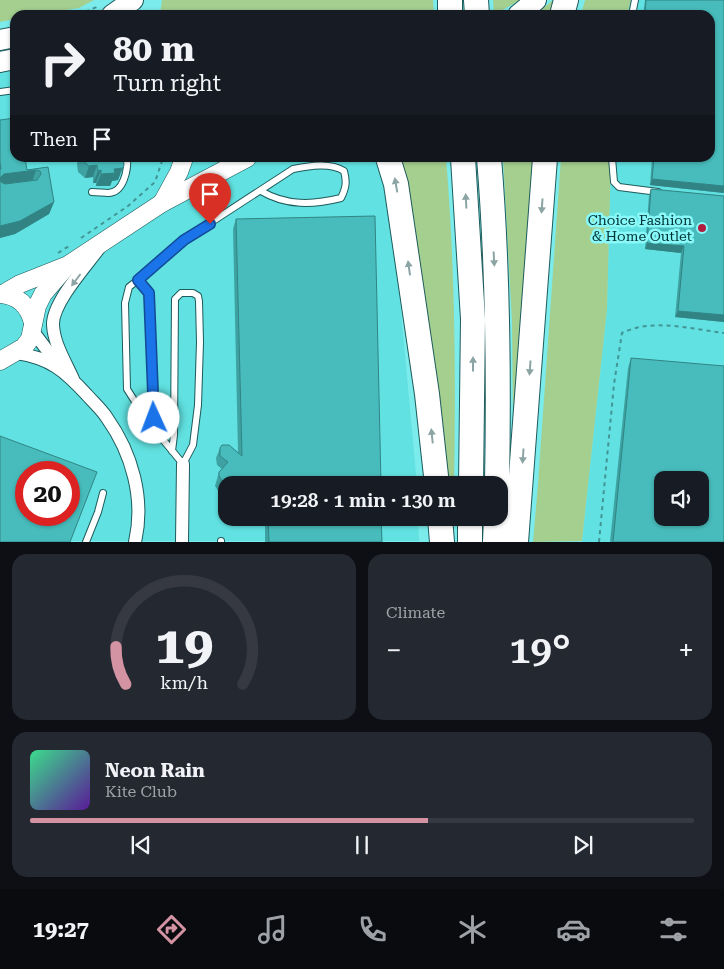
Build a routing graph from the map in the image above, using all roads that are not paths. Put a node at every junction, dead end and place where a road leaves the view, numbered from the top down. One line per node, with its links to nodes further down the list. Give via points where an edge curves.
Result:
1 (133, 0): 3 (main road)
2 (536, 0): 4 (main road)
3 (107, 9)
4 (524, 10)
5 (127, 162): 14 (lane, via 128,168 116,190)
6 (183, 162): 16 (street)
7 (239, 162): 16 (street)
8 (389, 162): 28 (highway, one-way to 8, via 396,184)
9 (463, 162): 29 (highway, one-way to 9, via 473,319)
10 (488, 162): 30 (highway, one-way to 30, via 497,324)
11 (545, 162): 41 (highway, one-way to 41)
12 (612, 162): 15 (lane, via 614,182 619,187)
13 (261, 191): 13 (lane, via 293,169 307,166 337,167 344,171 346,180 341,198 327,201 299,204); 19 (lane, via 184,240)
14 (92, 192)
15 (668, 192)
16 (162, 203): 17 (street)
17 (105, 241): 18 (street); 24 (street, one-way to 24, via 55,313 56,339)
18 (63, 259): 20 (street); 21 (street, via 37,306)
19 (138, 280): 25 (lane, via 149,293 154,418); 25 (lane, via 128,287 125,303 127,389)
20 (2, 294): 21 (street, via 20,300 31,314)
21 (33, 327): 22 (street, via 24,347); 23 (street)
22 (6, 357): 23 (street)
23 (55, 365): 24 (street)
24 (74, 381): 36 (street, via 106,417 127,453 136,482 139,510)
25 (163, 440): 26 (lane)
26 (172, 451): 27 (lane); 27 (lane, via 175,299 181,293 193,293 199,301 198,405 193,445)
27 (183, 464): 37 (street)
28 (436, 476)
29 (471, 476)
30 (497, 476)
31 (103, 494): 35 (lane)
32 (441, 526): 38 (highway)
33 (470, 526): 39 (highway)
34 (496, 526): 40 (highway)
35 (86, 542)
36 (135, 542)
37 (182, 542)
38 (442, 542)
39 (470, 542)
40 (495, 542)
41 (516, 542)

